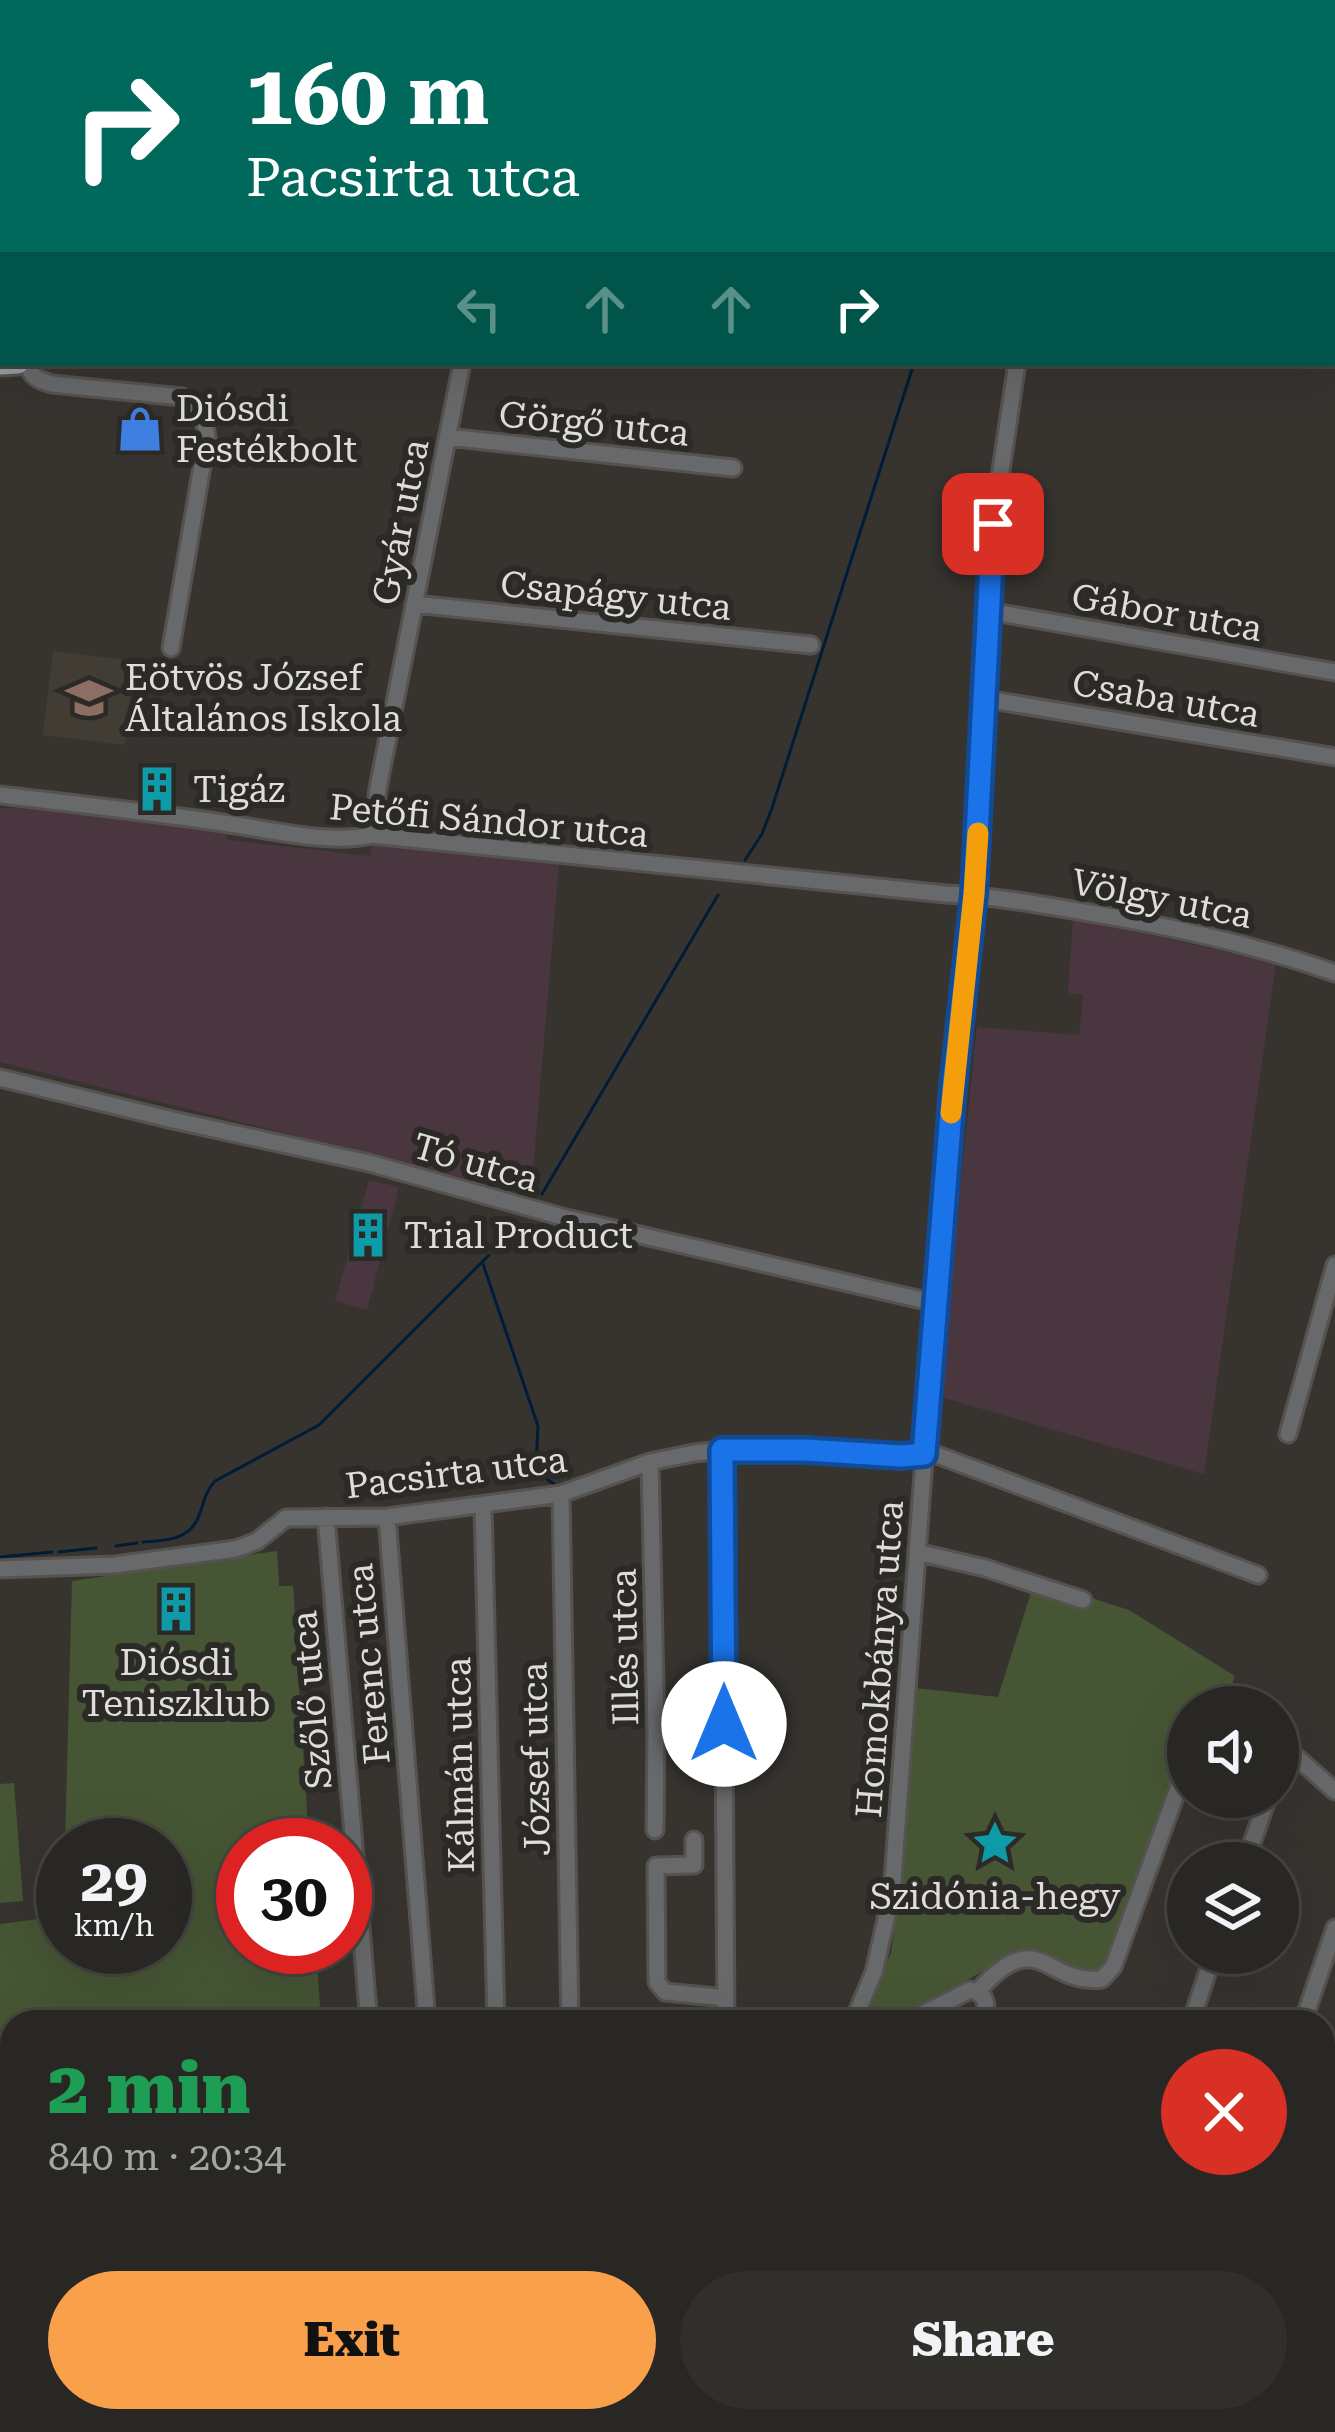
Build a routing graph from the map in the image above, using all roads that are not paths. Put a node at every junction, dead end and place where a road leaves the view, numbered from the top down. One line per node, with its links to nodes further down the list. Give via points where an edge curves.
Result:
1 (11, 366): 9 (street, via 40,388 182,397 203,413 207,437)
2 (461, 366): 4 (street, Gyár utca)
3 (1017, 366): 7 (street, Homokbánya utca)
4 (448, 437): 5 (street, Görgő utca); 6 (street, Gyár utca)
5 (733, 468)
6 (414, 604): 8 (street, Csapágy utca); 14 (street, Gyár utca)
7 (989, 611): 10 (street, Gábor utca); 11 (street, Homokbánya utca)
8 (811, 645)
9 (171, 648)
10 (1335, 672)
11 (986, 699): 12 (street, Csaba utca); 15 (street, Homokbánya utca)
12 (1335, 758)
13 (0, 795): 14 (street, Petőfi Sándor utca, via 287,832)
14 (372, 835): 15 (street, Petőfi Sándor utca)
15 (974, 894): 16 (street, Völgy utca, via 1202,933); 19 (street, Homokbánya utca)
16 (1335, 974)
17 (0, 1078): 19 (street, Tó utca)
18 (1335, 1265): 20 (street)
19 (935, 1303): 22 (street, Homokbánya utca)
20 (1288, 1433)
21 (722, 1450): 22 (street, Pacsirta utca); 23 (street, Pacsirta utca); 40 (street)
22 (924, 1454): 28 (street, Homokbánya utca); 30 (street, Pacsirta utca)
23 (650, 1462): 24 (street, Pacsirta utca); 35 (street, Illés utca)
24 (561, 1494): 25 (street, Pacsirta utca); 44 (street, József utca)
25 (483, 1506): 27 (street, Pacsirta utca); 43 (street, Kálmán utca)
26 (326, 1517): 27 (street, Pacsirta utca); 29 (street, Pacsirta utca, via 286,1518 236,1549); 41 (street, Szőlő utca)
27 (387, 1517): 42 (street, Ferenc utca)
28 (917, 1552): 31 (street); 46 (street, Homokbánya utca, via 892,1893)
29 (0, 1569)
30 (1258, 1575)
31 (1083, 1600)
32 (1299, 1760): 33 (street)
33 (1335, 1791)
34 (1167, 1818): 39 (street, via 1102,1979 1025,1958)
35 (655, 1831)
36 (694, 1840): 40 (street, via 694,1865 656,1866 657,1982 665,1992)
37 (1335, 1928): 50 (street)
38 (1207, 1974): 49 (street)
39 (978, 1991): 47 (street); 48 (street)
40 (726, 1998): 45 (street)
41 (369, 2010)
42 (426, 2010)
43 (496, 2010)
44 (570, 2010)
45 (726, 2010)
46 (858, 2010)
47 (928, 2010)
48 (987, 2010)
49 (1195, 2010)
50 (1307, 2010)

